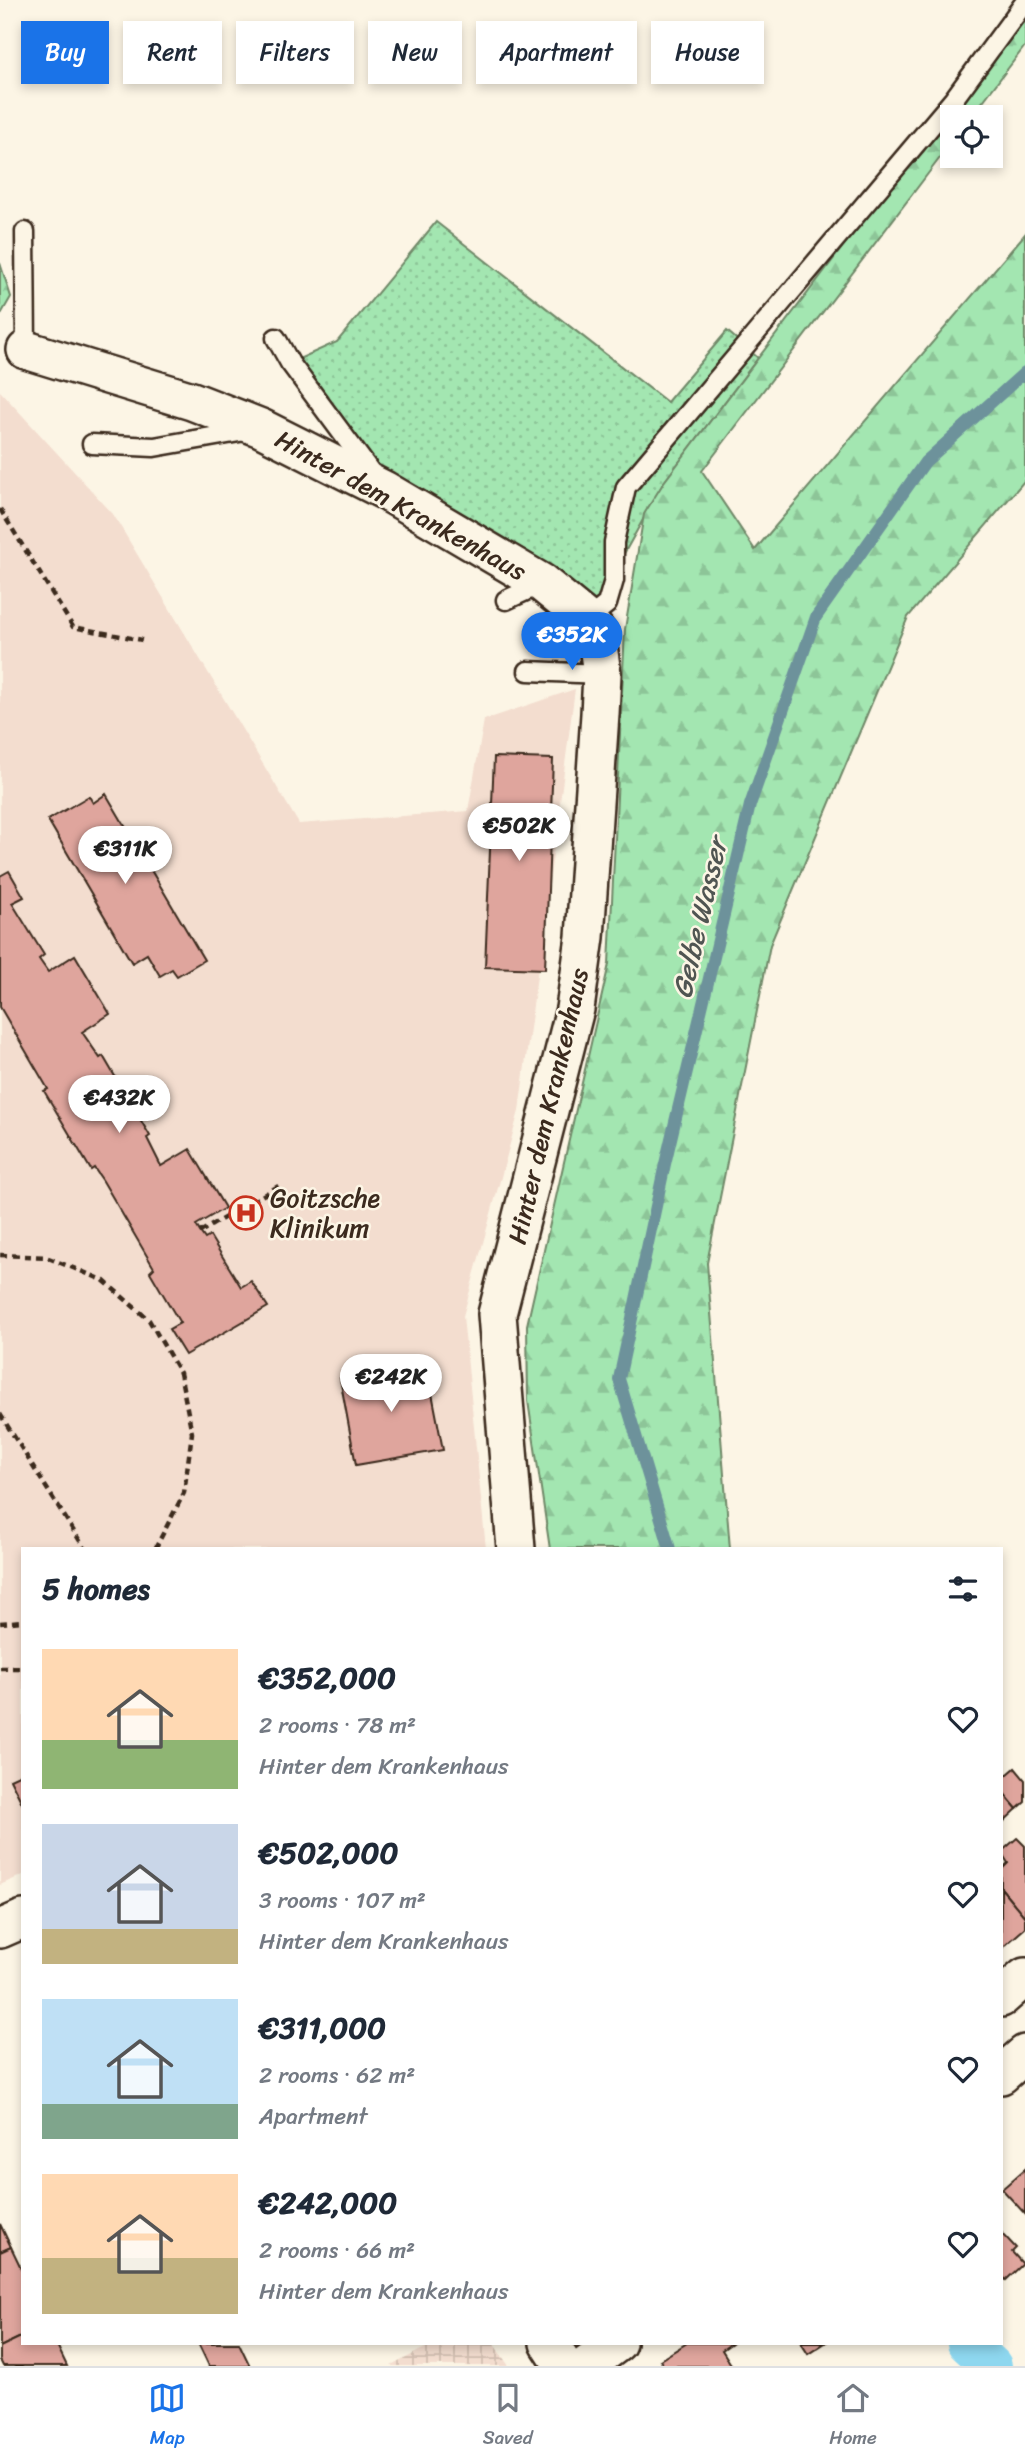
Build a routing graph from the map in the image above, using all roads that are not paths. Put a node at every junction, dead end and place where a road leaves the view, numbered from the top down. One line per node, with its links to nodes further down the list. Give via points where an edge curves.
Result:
1 (1025, 2): 10 (lane, via 953,100 626,487 607,604)
2 (25, 232): 4 (lane)
3 (276, 338): 7 (lane)
4 (26, 350): 5 (street, Hinter dem Krankenhaus, via 192,401)
5 (261, 428): 6 (lane, via 154,447); 7 (street, Hinter dem Krankenhaus)
6 (92, 444)
7 (384, 491): 8 (street, Hinter dem Krankenhaus)
8 (542, 583): 9 (lane); 10 (street, Hinter dem Krankenhaus)
9 (506, 600)
10 (587, 620): 12 (street, Hinter dem Krankenhaus, via 596,631)
11 (528, 671): 12 (lane)
12 (602, 674): 13 (street, Hinter dem Krankenhaus, via 585,937 575,1009 497,1314)
13 (516, 1547)
14 (21, 1920): 15 (street)
15 (0, 1930)
16 (1025, 1977): 17 (street)
17 (1003, 1996)
18 (1025, 2054): 19 (street)
19 (1003, 2073)
20 (550, 2345): 22 (street)
21 (614, 2345): 23 (street)
22 (564, 2366)
23 (586, 2366)

